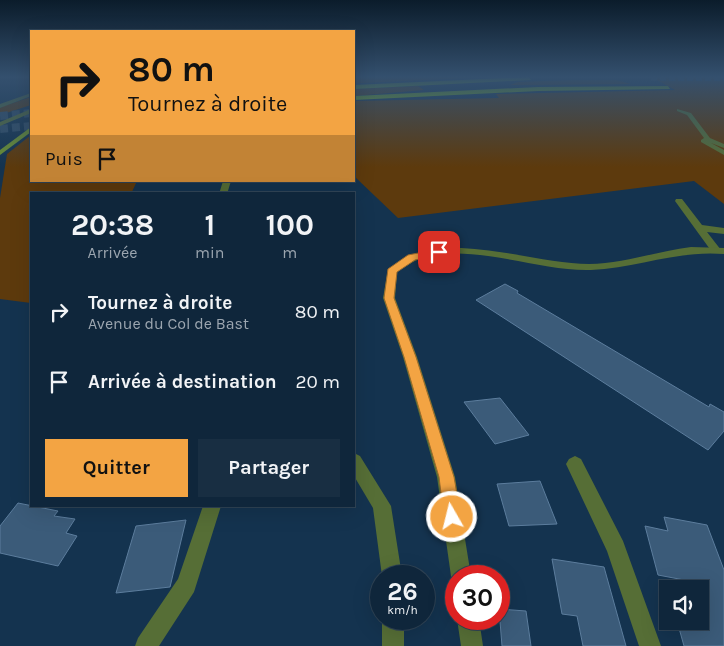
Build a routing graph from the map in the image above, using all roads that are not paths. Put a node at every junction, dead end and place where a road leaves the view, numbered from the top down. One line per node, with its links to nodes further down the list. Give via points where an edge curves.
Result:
1 (679, 110): 5 (street, via 689,114)
2 (30, 111): 3 (street)
3 (0, 124)
4 (30, 130): 7 (street)
5 (708, 139): 6 (street); 8 (street, via 703,141)
6 (724, 146)
7 (0, 153)
8 (724, 154)
9 (679, 201): 10 (street)
10 (700, 228): 11 (street); 12 (street)
11 (724, 231)
12 (720, 250): 17 (street, via 695,249 589,268 545,265 463,252 439,252 412,258 392,271 389,298 446,477)
13 (355, 463): 16 (street, via 382,506)
14 (575, 464): 23 (street, via 616,548)
15 (212, 507): 20 (street, via 187,585)
16 (390, 565)
17 (459, 565)
18 (393, 630): 21 (street)
19 (470, 630): 22 (street)
20 (146, 646)
21 (393, 646)
22 (472, 646)
23 (650, 646)

